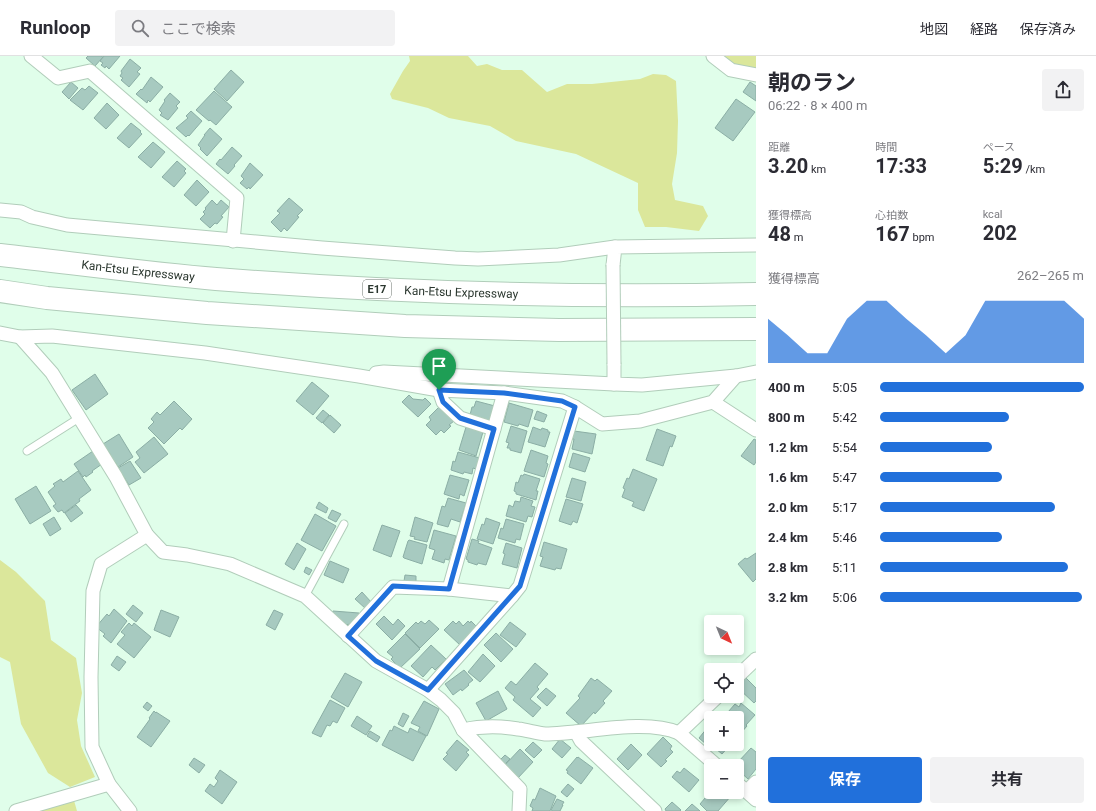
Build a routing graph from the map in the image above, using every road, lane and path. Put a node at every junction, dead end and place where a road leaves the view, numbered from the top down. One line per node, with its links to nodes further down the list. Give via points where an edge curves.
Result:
1 (31, 56): 5 (street, via 58,78 90,71 237,198)
2 (713, 56): 3 (street, via 731,70)
3 (756, 75)
4 (0, 210): 5 (street, via 21,212 67,225)
5 (233, 240): 7 (street, via 478,259 560,255)
6 (756, 245): 7 (street)
7 (615, 246): 17 (street, bridge)
8 (0, 255): 10 (highway, Kan-Etsu Expressway / E17, via 214,279 411,292 563,296)
9 (0, 291): 11 (highway, via 207,313 405,326 559,330)
10 (756, 294)
11 (756, 329)
12 (0, 333): 13 (street)
13 (20, 336): 15 (street, via 52,336 190,352); 22 (street, via 52,373)
14 (756, 372): 16 (street)
15 (360, 376): 17 (street, via 384,372); 18 (street)
16 (736, 376): 17 (street, via 642,385); 20 (street)
17 (614, 384)
18 (439, 390): 19 (street); 23 (street, via 443,402 460,418)
19 (504, 393): 21 (street, via 562,401); 23 (street)
20 (713, 402): 21 (street, via 640,422 602,424); 24 (street)
21 (575, 407): 30 (street, via 520,586)
22 (79, 418): 25 (lane); 27 (street, via 116,477)
23 (494, 429): 28 (street)
24 (756, 430)
25 (27, 451)
26 (344, 524): 29 (lane)
27 (147, 535): 29 (street, via 163,552 230,564); 41 (street, via 101,564 93,590 92,747)
28 (449, 589): 30 (street); 31 (street, via 393,586)
29 (305, 596): 31 (street)
30 (512, 596): 34 (street)
31 (348, 636): 34 (street, via 376,661)
32 (756, 659): 33 (street)
33 (744, 670)
34 (428, 690): 36 (street, via 454,714)
35 (711, 703): 38 (street)
36 (463, 730): 37 (street, via 494,727 544,734); 45 (street, via 520,789)
37 (576, 732): 38 (street, via 642,726 669,728); 46 (street, via 581,740)
38 (679, 733): 39 (street)
39 (709, 759)
40 (756, 782): 42 (street)
41 (109, 784): 43 (street); 44 (street)
42 (747, 791)
43 (16, 811)
44 (130, 811)
45 (519, 811)
46 (654, 811)

